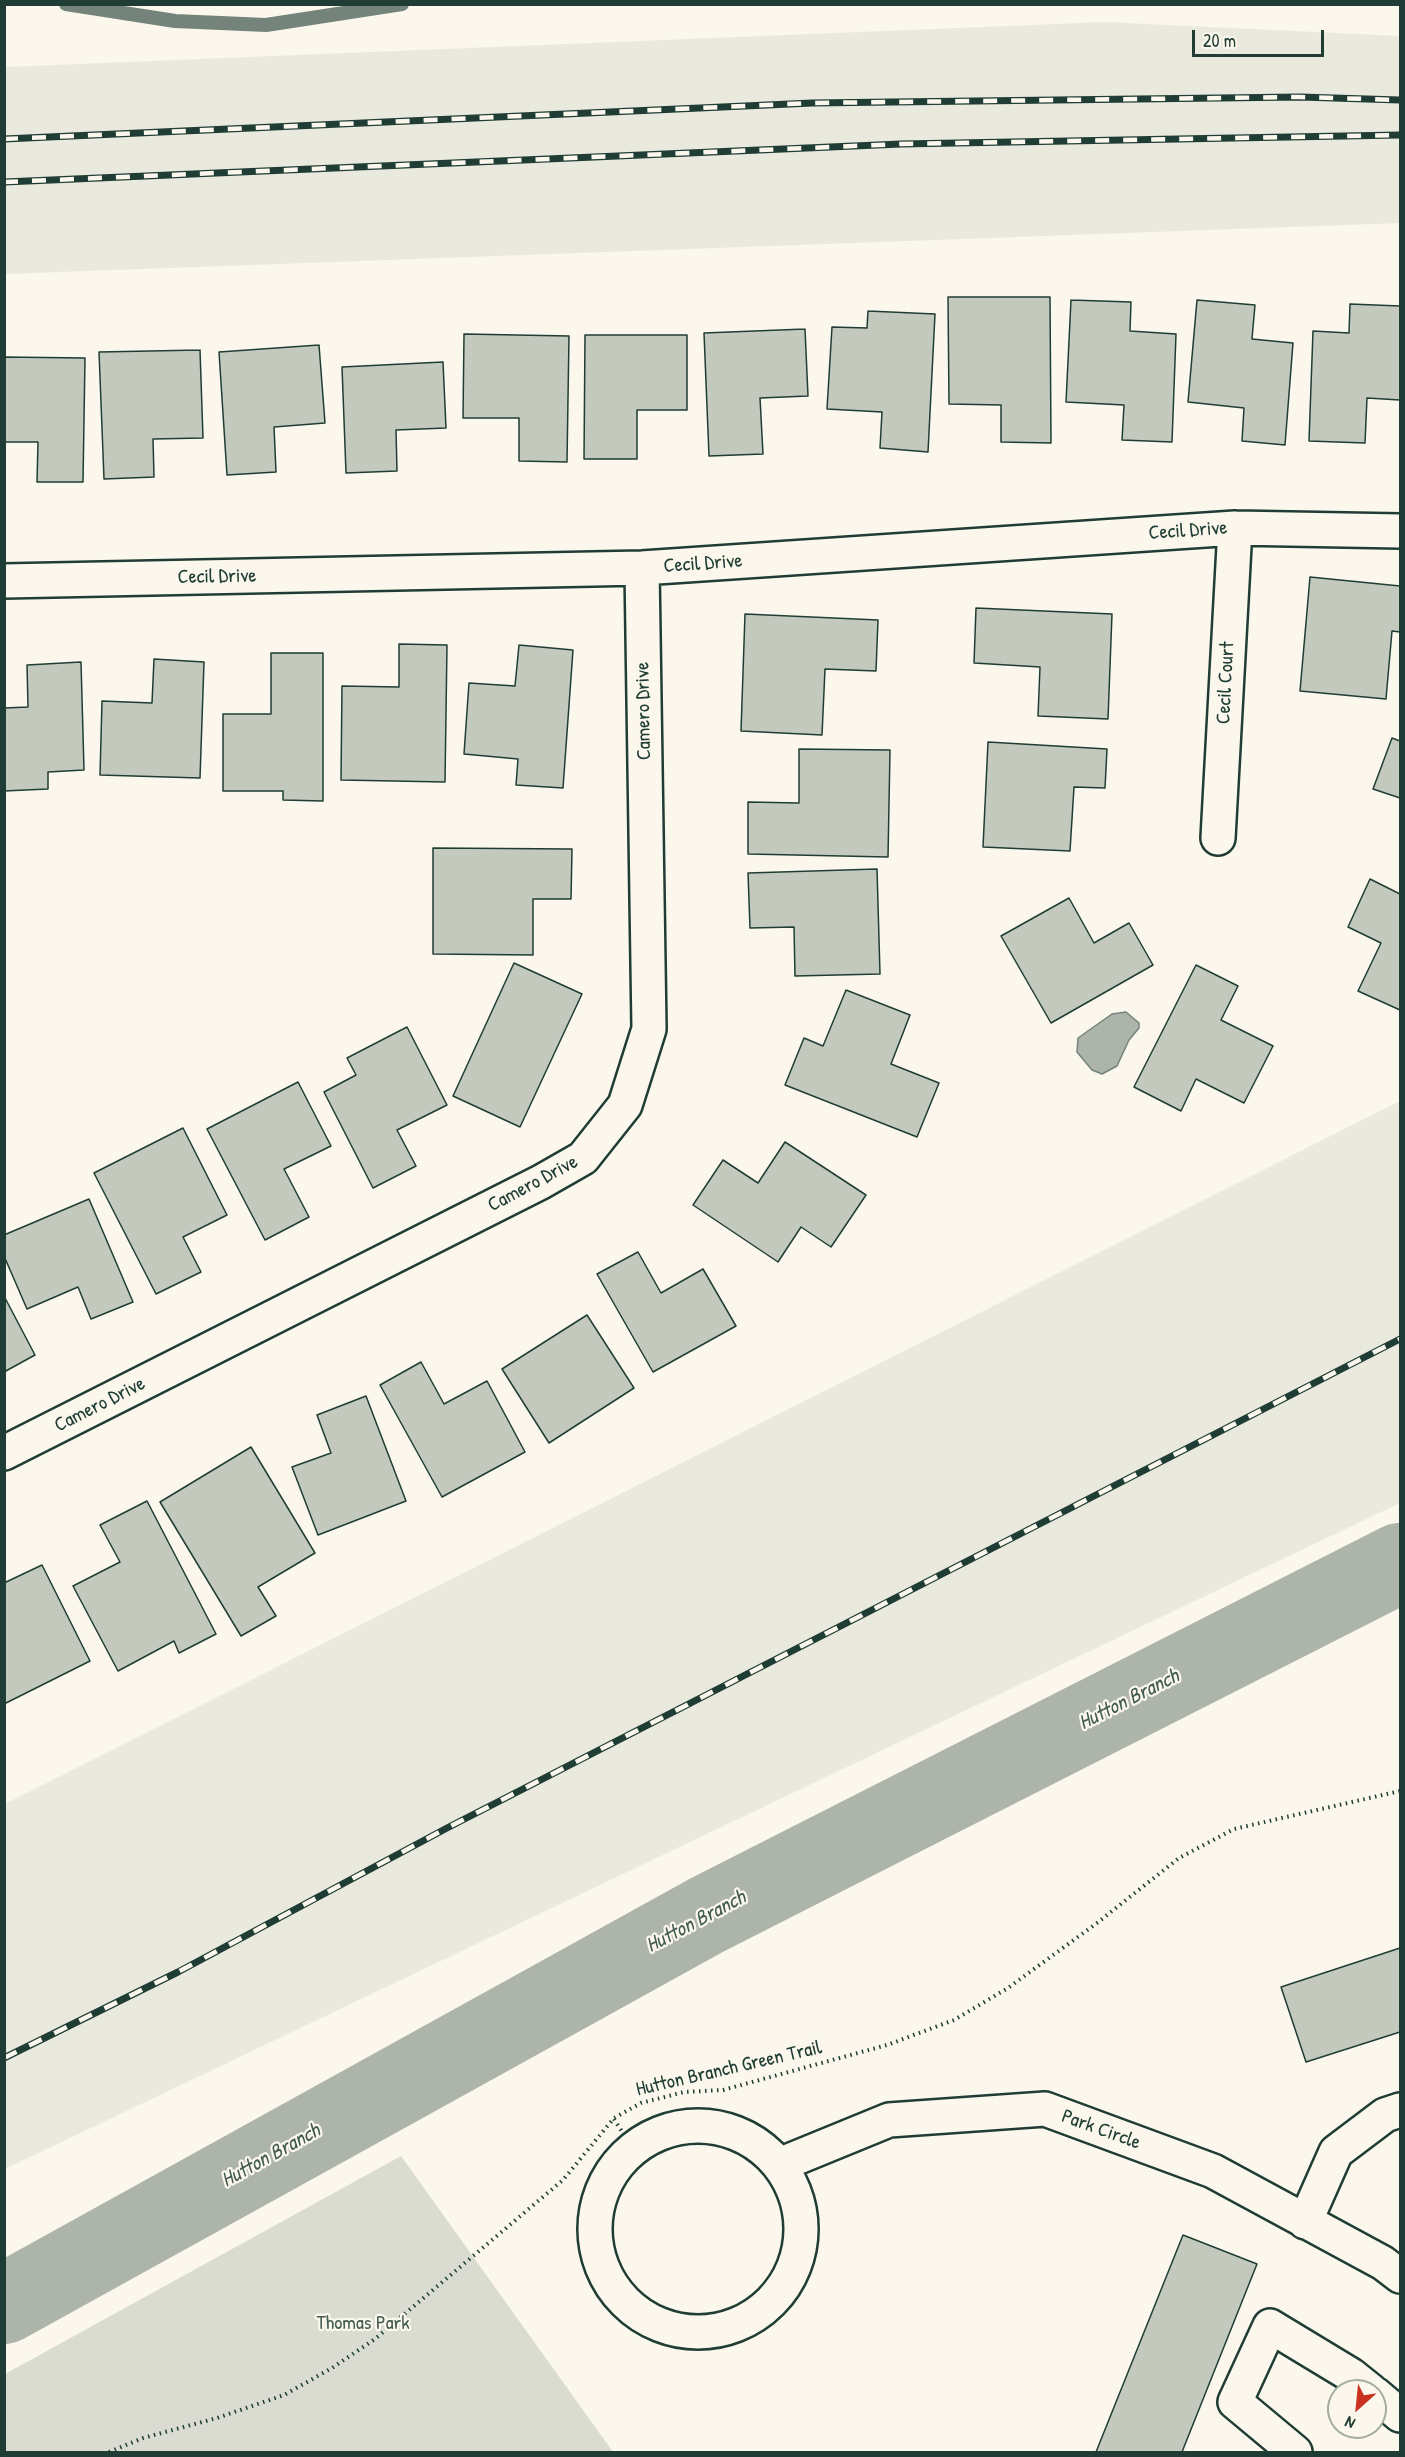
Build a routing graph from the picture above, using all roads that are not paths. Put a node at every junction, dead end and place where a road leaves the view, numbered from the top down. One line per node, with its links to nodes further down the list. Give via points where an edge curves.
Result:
1 (1235, 528): 2 (street, Cecil Drive); 3 (street, Cecil Drive); 5 (street, Cecil Court)
2 (1401, 531)
3 (642, 568): 4 (street, Cecil Drive); 6 (street, Camero Drive, via 649,1029 625,1105 584,1158 542,1182)
4 (4, 581)
5 (1218, 838)
6 (4, 1453)
7 (1401, 2110): 9 (street, via 1385,2115 1336,2152)
8 (779, 2165): 8 (street, via 748,2138 709,2126 668,2130 633,2149 607,2179 594,2218 598,2259 616,2294 648,2320 687,2332 727,2329 764,2311 790,2280 802,2241 798,2201); 9 (street, Park Circle, via 889,2120 1045,2109 1213,2171)
9 (1305, 2222): 10 (street, Park Circle, via 1383,2262)
10 (1401, 2276)
11 (1356, 2379): 14 (street, via 1270,2326 1235,2402)
12 (1387, 2404): 13 (street)
13 (1401, 2415)
14 (1295, 2452)

